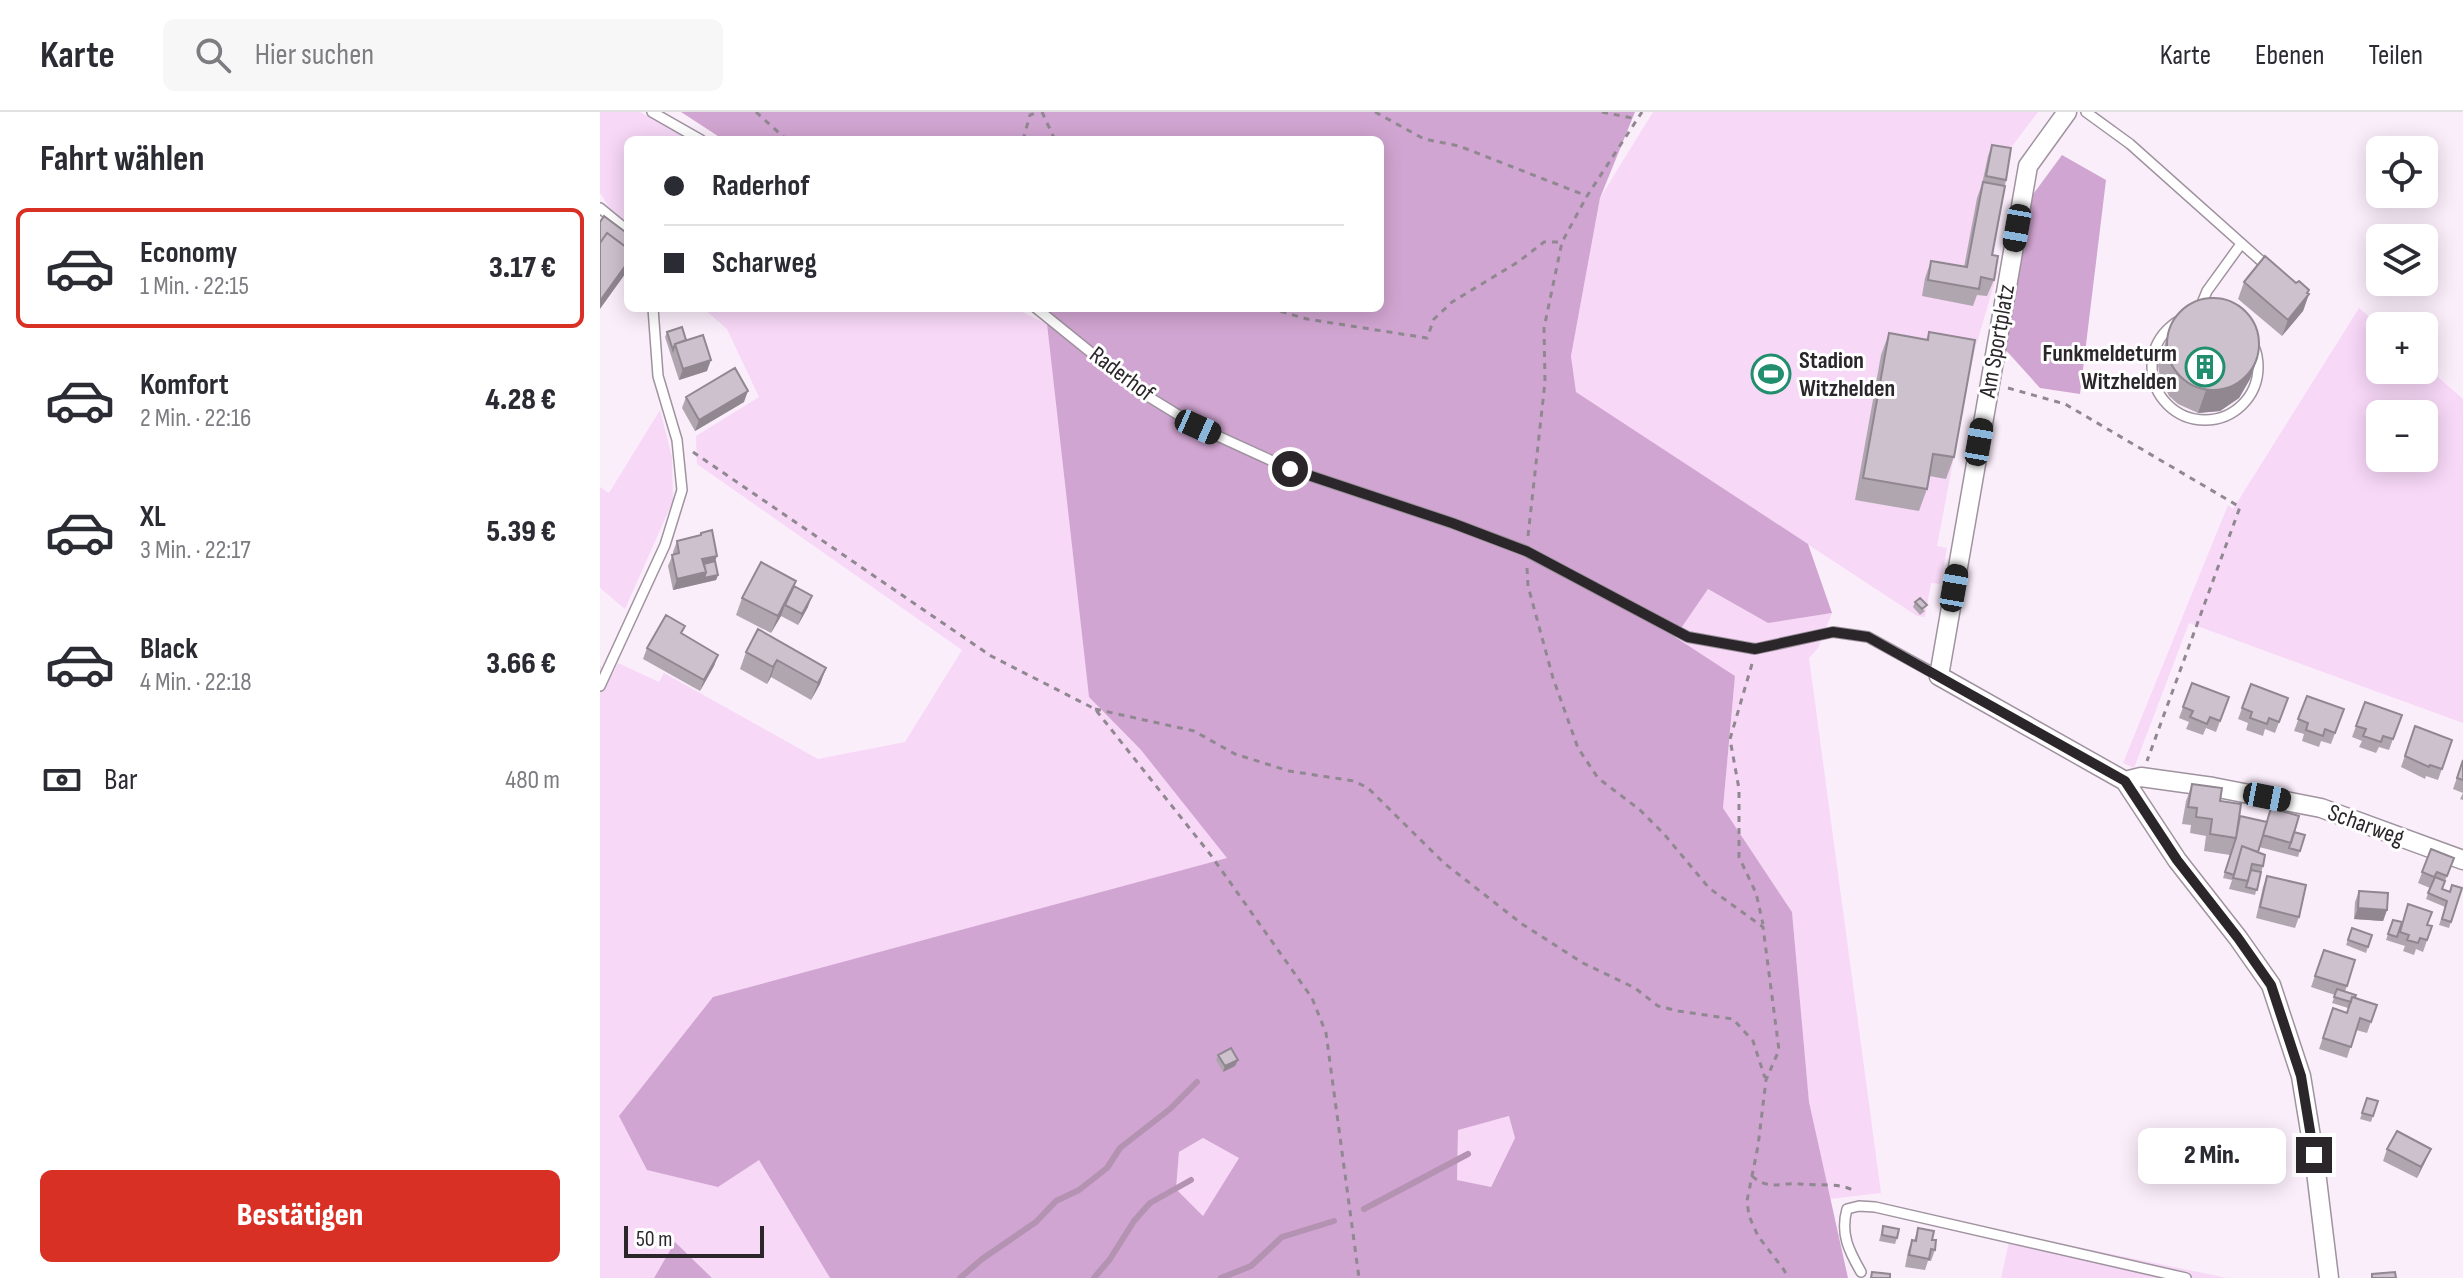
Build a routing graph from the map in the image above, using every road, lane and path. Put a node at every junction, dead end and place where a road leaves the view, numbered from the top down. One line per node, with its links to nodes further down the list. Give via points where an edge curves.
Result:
1 (652, 112): 10 (lane)
2 (756, 112): 11 (path)
3 (1040, 112): 12 (path, via 1030,115); 13 (path)
4 (1375, 112): 14 (path, via 1424,139 1459,146)
5 (1602, 112): 9 (path)
6 (1642, 112): 9 (path)
7 (2067, 112): 24 (street, Am Sportplatz, via 2028,166)
8 (2086, 112): 18 (lane, via 2130,144)
9 (1637, 119): 14 (path)
10 (694, 136)
11 (783, 136)
12 (1024, 136)
13 (1053, 136)
14 (1587, 196): 17 (path)
15 (600, 208): 16 (lane)
16 (624, 228)
17 (1562, 242): 22 (path, via 1544,242 1452,302 1434,319 1427,338); 26 (path, via 1544,328 1545,382)
18 (2241, 244): 19 (lane); 23 (lane)
19 (2277, 273)
20 (653, 312): 25 (lane, via 658,376)
21 (1041, 312): 26 (lane, Raderhof, via 1136,389 1198,427 1290,469)
22 (1283, 312)
23 (2197, 314): 23 (lane, via 2164,333 2153,356 2154,381 2177,411 2214,419 2246,400 2257,377 2256,352 2233,322)
24 (1989, 383): 28 (street, Am Sportplatz); 31 (path, via 2065,404 2240,507)
25 (677, 440): 29 (lane, via 682,490 665,545); 30 (path, via 991,656)
26 (1526, 551): 27 (lane, Raderhof, via 1688,637); 33 (path, via 1528,586 1578,748 1598,778 1640,810 1709,888)
27 (1755, 649): 28 (lane, via 1833,632 1868,637); 33 (path, via 1730,739 1739,789 1739,857 1756,893)
28 (1939, 676): 31 (street, Scharweg)
29 (600, 686)
30 (1095, 709): 34 (path, via 1194,731 1235,754 1368,788 1444,863 1583,963 1635,988 1658,1006 1733,1019 1753,1041); 38 (path, via 1210,854 1312,998 1326,1033)
31 (2133, 779): 32 (street, Scharweg, via 2213,787 2321,808); 41 (street, Scharweg, via 2177,860 2271,985 2301,1076)
32 (2463, 860)
33 (1763, 927): 34 (path, via 1779,1050)
34 (1766, 1080): 35 (path)
35 (1752, 1176): 36 (path, via 1772,1186 1851,1189 1860,1196); 39 (path, via 1749,1216)
36 (1859, 1206): 37 (lane, via 1847,1209 1843,1225 1848,1250); 40 (lane)
37 (1861, 1272)
38 (1359, 1278)
39 (1788, 1278)
40 (2186, 1278)
41 (2329, 1278)

